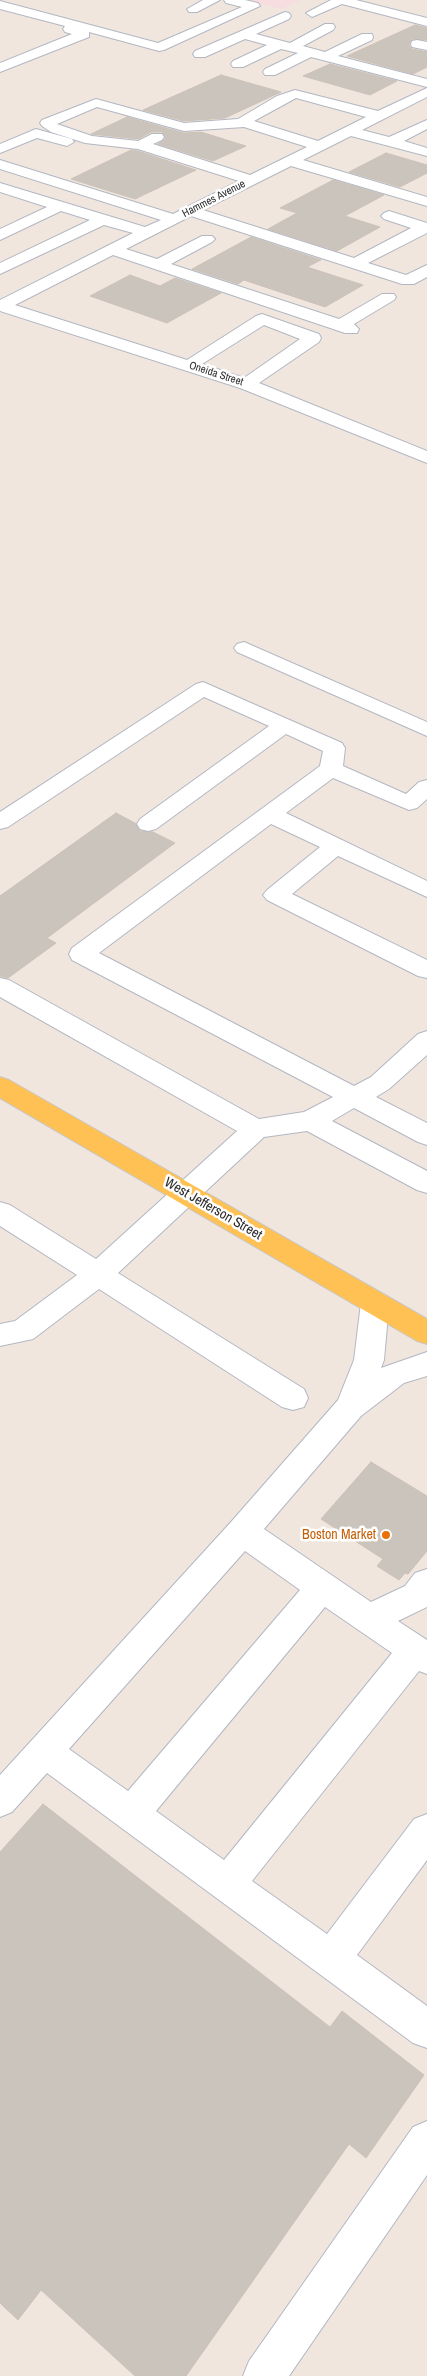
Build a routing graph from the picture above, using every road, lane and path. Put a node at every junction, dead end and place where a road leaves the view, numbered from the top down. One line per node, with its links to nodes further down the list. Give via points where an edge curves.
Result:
1 (214, 0): 4 (street)
2 (230, 0): 13 (street, via 254,6 159,47)
3 (0, 4): 13 (street)
4 (193, 9)
5 (0, 10): 10 (street)
6 (312, 13): 8 (street, via 341,0)
7 (285, 16): 12 (street)
8 (427, 22)
9 (329, 27): 15 (street)
10 (64, 28): 18 (street); 21 (street, via 84,34)
11 (140, 30): 13 (street)
12 (244, 34): 15 (street); 17 (street)
13 (122, 37)
14 (367, 37): 19 (street)
15 (286, 46): 16 (street); 20 (street)
16 (310, 52): 19 (street); 22 (street)
17 (200, 54)
18 (0, 56)
19 (327, 56): 23 (street)
20 (238, 64)
21 (0, 68)
22 (270, 72)
23 (427, 83)
24 (427, 92): 25 (street, Hammes Avenue)
25 (379, 116): 26 (street, via 295,94 244,121); 29 (street, Hammes Avenue)
26 (247, 123): 28 (street, via 189,128); 32 (street)
27 (427, 124): 30 (street)
28 (177, 126): 31 (street); 31 (street, via 96,103 47,123 90,140)
29 (350, 131): 30 (street); 32 (street, Hammes Avenue)
30 (391, 142): 34 (street)
31 (140, 146): 40 (street)
32 (320, 146): 36 (street, Hammes Avenue)
33 (0, 149): 35 (street, via 36,133 78,145)
34 (427, 152)
35 (62, 153)
36 (290, 161): 40 (street, Hammes Avenue); 42 (street)
37 (0, 164): 39 (street)
38 (38, 164): 39 (street)
39 (22, 171): 47 (street)
40 (252, 180): 44 (street, Hammes Avenue)
41 (0, 187): 43 (street)
42 (427, 202)
43 (60, 206): 46 (street); 50 (street)
44 (191, 211): 47 (street, Hammes Avenue); 53 (street)
45 (390, 216): 48 (street)
46 (104, 219): 49 (street); 55 (street)
47 (174, 219): 49 (street, Hammes Avenue)
48 (426, 228): 53 (street)
49 (147, 233): 52 (street, Hammes Avenue)
50 (0, 235)
51 (207, 239): 54 (street)
52 (113, 250): 54 (street); 58 (street, Hammes Avenue)
53 (355, 264): 56 (street, via 408,281)
54 (158, 265): 57 (street, via 346,327)
55 (0, 269)
56 (427, 270)
57 (388, 297)
58 (0, 306): 59 (street, Oneida Street)
59 (190, 365): 60 (street, Oneida Street); 60 (street, via 262,319 313,338)
60 (246, 384): 61 (street, Oneida Street)
61 (427, 458)
62 (244, 648): 64 (street)
63 (285, 725): 65 (street, via 334,748); 69 (street, via 203,688); 70 (street)
64 (427, 730)
65 (331, 769): 67 (street); 68 (street)
66 (427, 788): 67 (street)
67 (418, 808)
68 (271, 815): 71 (street); 77 (street, via 81,954)
69 (0, 822)
70 (148, 824)
71 (336, 846): 72 (street); 73 (street, via 275,895)
72 (427, 890)
73 (427, 970)
74 (0, 986): 79 (street)
75 (427, 1040): 77 (street, via 380,1083)
76 (0, 1086): 82 (main road, West Jefferson Street)
77 (354, 1097): 78 (street); 80 (street)
78 (310, 1121): 79 (street); 81 (street)
79 (256, 1129): 82 (street)
80 (427, 1135)
81 (427, 1183)
82 (185, 1193): 84 (street); 85 (main road, West Jefferson Street)
83 (0, 1212): 84 (street)
84 (99, 1273): 87 (street, via 24,1330); 89 (street)
85 (375, 1303): 86 (main road, West Jefferson Street); 90 (street, via 369,1360)
86 (427, 1333)
87 (0, 1335)
88 (427, 1364): 90 (street, via 393,1375)
89 (293, 1398)
90 (350, 1407): 91 (street)
91 (242, 1532): 93 (street); 96 (street)
92 (427, 1583): 94 (street, via 417,1596)
93 (322, 1587): 94 (street); 98 (street)
94 (369, 1619): 95 (street)
95 (421, 1654): 100 (street)
96 (44, 1751): 97 (street); 98 (street)
97 (0, 1800)
98 (131, 1814): 100 (street)
99 (427, 1831): 101 (street)
100 (227, 1884): 101 (street)
101 (331, 1959): 102 (street)
102 (427, 2028)
103 (427, 2141): 104 (street)
104 (264, 2376)

